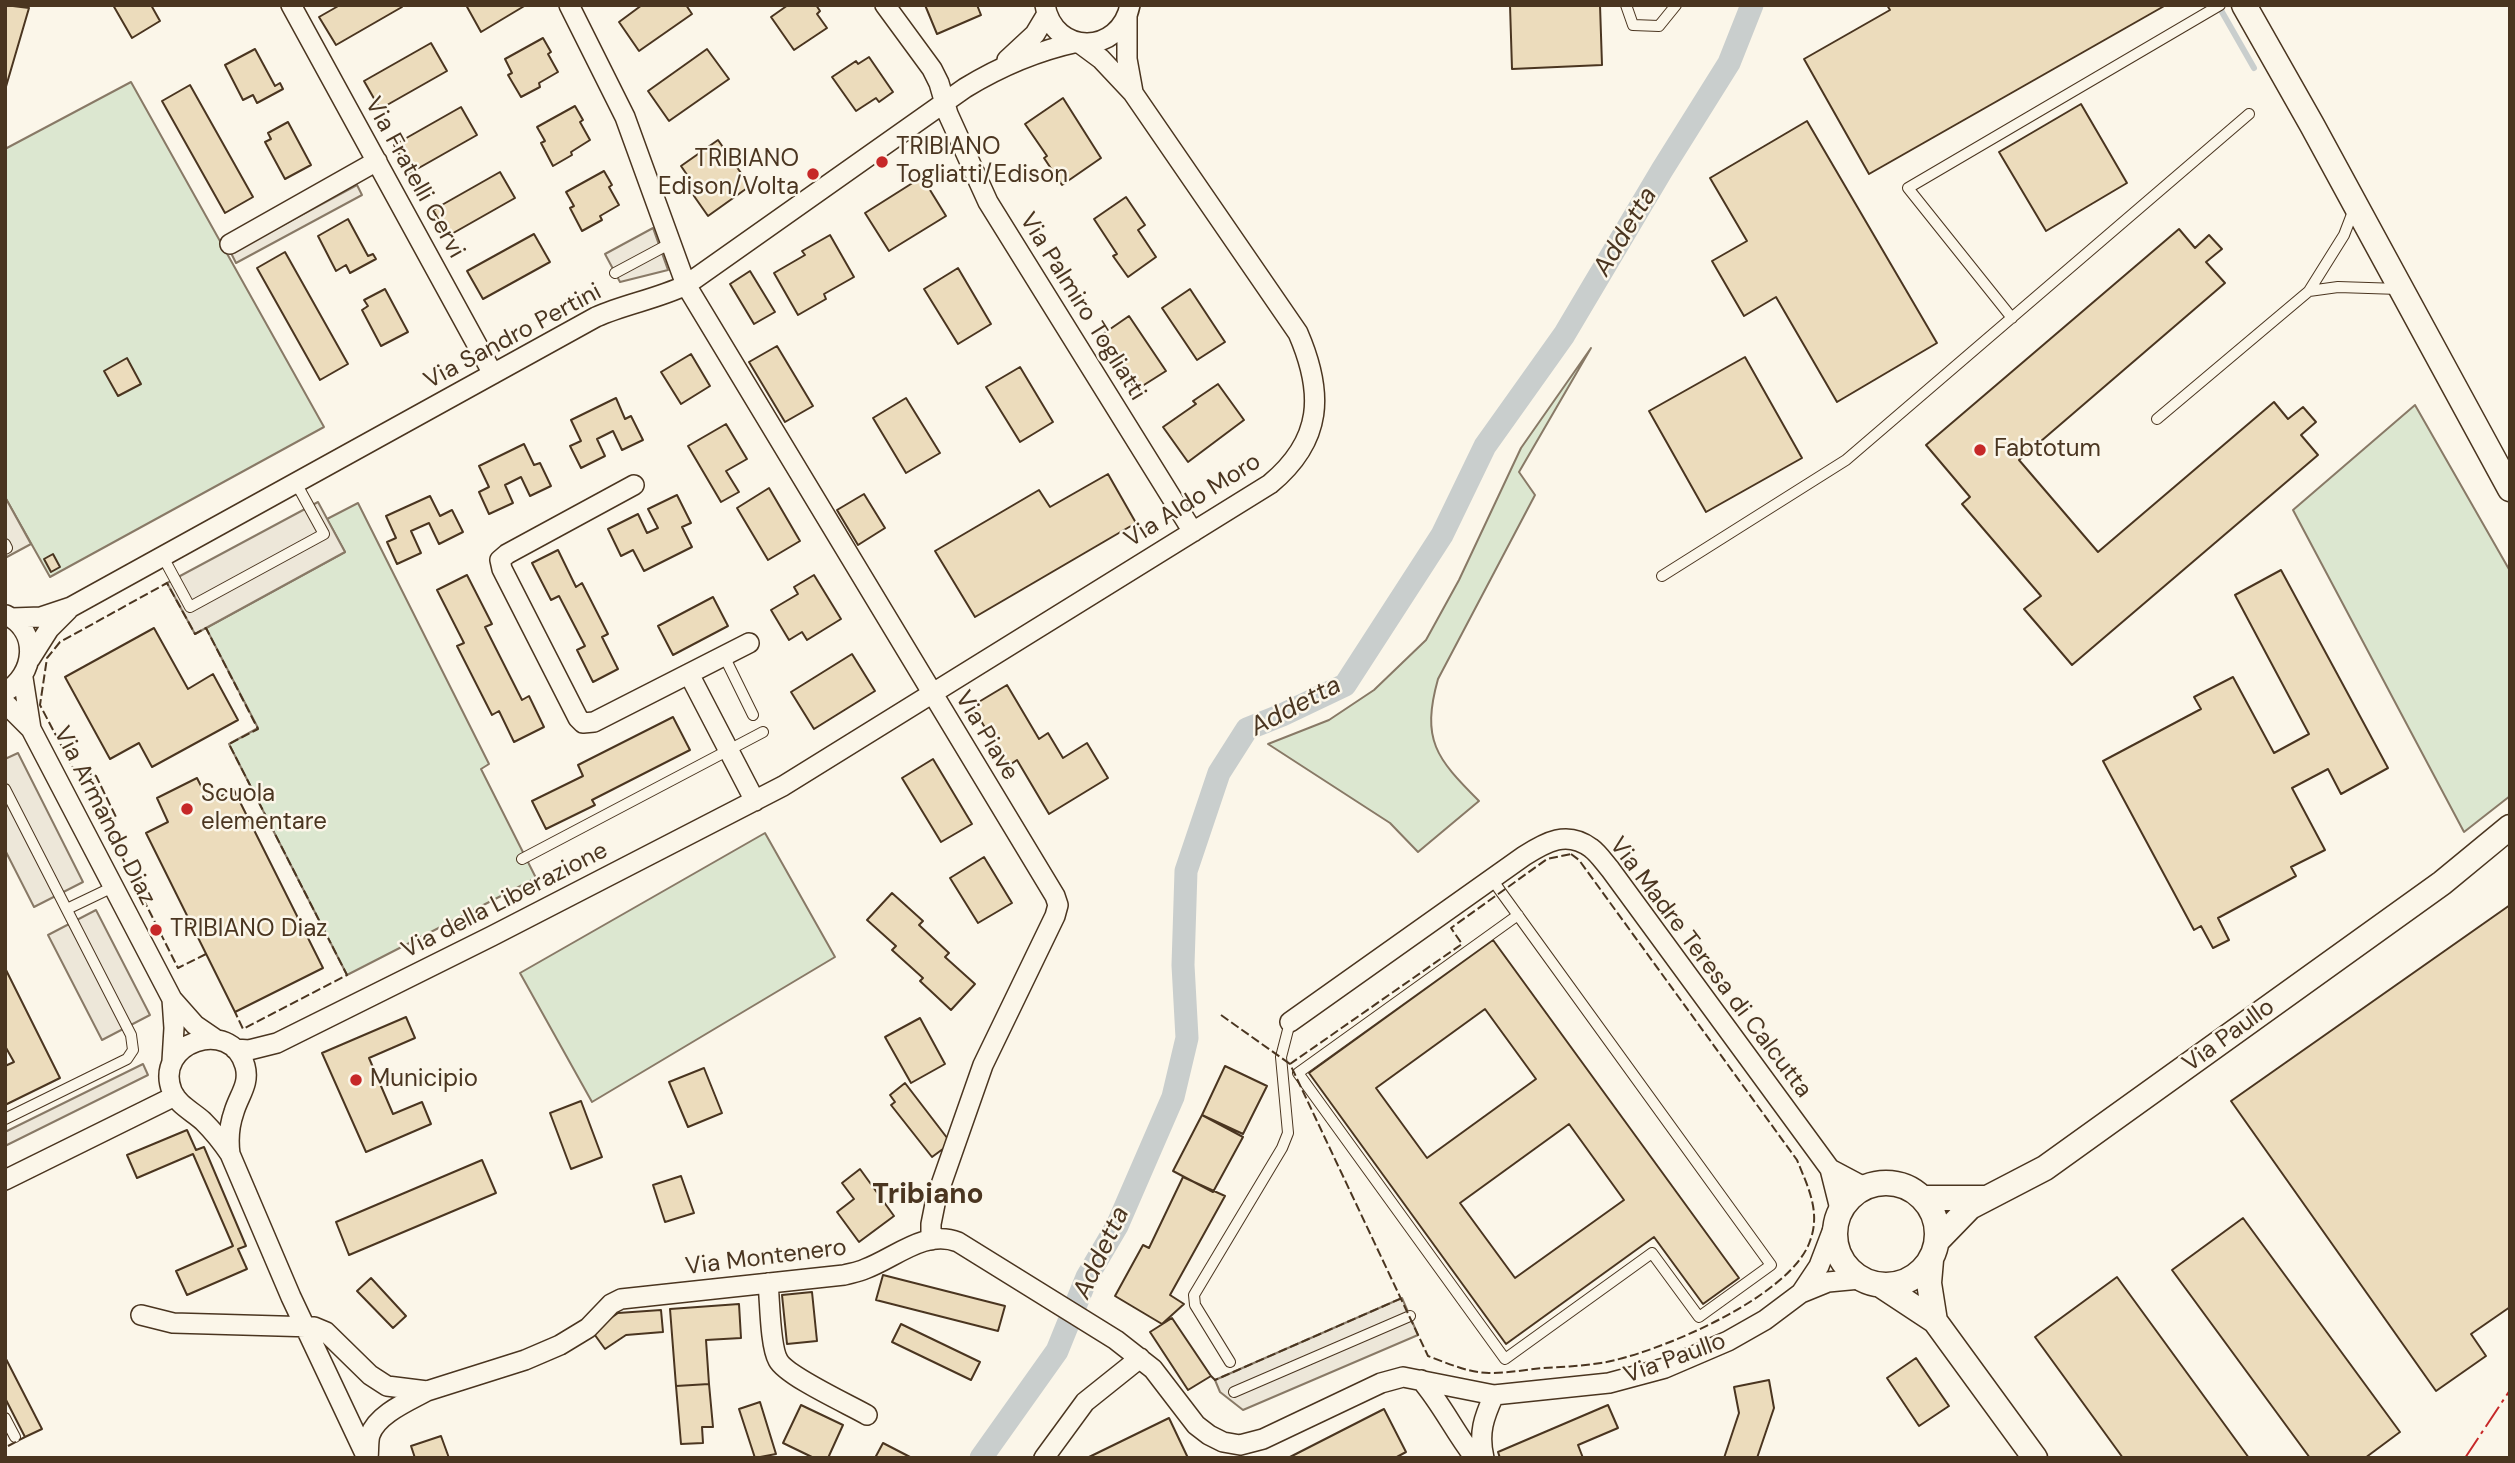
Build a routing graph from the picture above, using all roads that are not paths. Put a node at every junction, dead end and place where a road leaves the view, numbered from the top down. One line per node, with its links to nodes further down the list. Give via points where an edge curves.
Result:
1 (291, 5): 15 (street, Via Fratelli Cervi)
2 (569, 5): 17 (street, Via Piave, via 625,117)
3 (885, 5): 13 (street, Via Palmiro Togliatti, via 932,69)
4 (1626, 5): 5 (lane, via 1633,25 1659,26)
5 (1676, 5)
6 (2220, 5): 23 (lane, via 1908,188)
7 (2244, 5): 16 (street)
8 (1046, 10): 10 (street, Via Aldo Moro, via 1060,33); 11 (street, Via Sandro Pertini, via 1035,34)
9 (1128, 11): 10 (street, Via Sandro Pertini, via 1120,28 1107,39); 12 (street, via 1127,59)
10 (1078, 42): 11 (street, Via Sandro Pertini); 12 (street, Via Aldo Moro)
11 (999, 68): 13 (street, Via Sandro Pertini)
12 (1133, 93): 29 (street, Via Aldo Moro, via 1298,333 1314,378 1312,426 1289,469)
13 (945, 101): 20 (street, Via Sandro Pertini); 29 (street, Via Palmiro Togliatti, via 988,202)
14 (2249, 114): 23 (lane)
15 (377, 160): 18 (street); 24 (street, Via Fratelli Cervi)
16 (2354, 203): 21 (street); 22 (lane, via 2344,235)
17 (671, 243): 19 (lane); 20 (street, Via Piave)
18 (229, 244)
19 (615, 273)
20 (686, 285): 24 (street, Via Sandro Pertini, via 617,307); 40 (street, Via Piave)
21 (2401, 289): 22 (lane, via 2361,286); 28 (street)
22 (2309, 291): 25 (lane)
23 (2012, 318): 31 (lane, via 1846,460)
24 (493, 374): 26 (street, Via Sandro Pertini)
25 (2157, 419)
26 (296, 483): 30 (street, Via Sandro Pertini); 30 (lane, via 324,534 190,607)
27 (634, 485): 37 (street, via 507,554 500,560 502,569 583,723 594,722)
28 (2510, 489)
29 (1193, 532): 40 (street, Via Aldo Moro)
30 (163, 557): 32 (street, Via Sandro Pertini)
31 (1662, 576)
32 (71, 607): 33 (street, Via Sandro Pertini, via 41,617); 36 (street, Via Sandro Pertini, via 49,629)
33 (9, 616): 36 (street, via 27,636)
34 (749, 643): 35 (street)
35 (724, 656): 37 (street); 42 (lane)
36 (30, 659): 38 (street, Via Sandro Pertini)
37 (689, 674): 45 (street)
38 (23, 678): 39 (street); 43 (street, Via Armando Diaz)
39 (5, 692)
40 (932, 695): 47 (street, Via della Liberazione); 72 (street, Via Piave, via 1058,905 983,1065 936,1199)
41 (5, 704): 43 (street, Via Armando Diaz)
42 (753, 715)
43 (31, 729): 51 (street, Via Armando Diaz)
44 (763, 733): 45 (lane)
45 (729, 751): 47 (street); 49 (lane)
46 (5, 789): 52 (lane)
47 (755, 801): 57 (street, Via della Liberazione)
48 (2510, 827): 70 (street, Via Paullo, via 2442,883 2045,1168)
49 (522, 859)
50 (1492, 879): 53 (lane); 55 (street, Via Madre Teresa di Calcutta); 66 (street, Via Madre Teresa di Calcutta, via 1548,841 1569,839 1591,848)
51 (113, 887): 52 (lane); 54 (street, Via Armando Diaz)
52 (67, 909): 64 (lane, via 131,1035 133,1050 127,1059)
53 (1518, 915): 53 (lane, via 1771,1265 1699,1317 1652,1253 1505,1359 1298,1073)
54 (172, 999): 56 (street, Via Armando Diaz); 59 (street, Via Armando Diaz)
55 (1290, 1022): 82 (lane, via 1280,1057 1288,1133 1194,1295 1195,1305)
56 (214, 1038): 58 (street); 59 (street, via 190,1042)
57 (276, 1043): 58 (street, Via della Liberazione); 60 (street, Via della Liberazione)
58 (235, 1049): 60 (street)
59 (172, 1063): 61 (street, via 169,1077)
60 (246, 1077): 62 (street)
61 (174, 1096): 63 (street); 67 (street)
62 (239, 1100): 63 (street, via 216,1114); 65 (street, via 229,1128)
63 (192, 1111): 65 (street)
64 (5, 1119)
65 (230, 1154): 80 (street)
66 (1830, 1169): 68 (street, Via Madre Teresa di Calcutta); 71 (street, Via Madre Teresa di Calcutta)
67 (5, 1180)
68 (1864, 1187): 69 (street, Via Paullo, via 1895,1183); 71 (street, Via Paullo, via 1851,1196)
69 (1923, 1198): 70 (street, Via Paullo); 73 (street, via 1934,1218)
70 (1986, 1198): 73 (street, Via Paullo, via 1970,1207)
71 (1838, 1216): 75 (street, via 1834,1240 1838,1256 1847,1269); 76 (street, Via Paullo, via 1819,1266)
72 (931, 1240): 74 (street, Via Montenero, via 844,1275); 81 (street, via 958,1242)
73 (1934, 1250): 75 (street, Via Paullo, via 1922,1271 1910,1280 1897,1285); 79 (street, via 1929,1283)
74 (768, 1283): 84 (street, Via Montenero, via 621,1299 560,1345); 87 (street, via 778,1361 789,1372)
75 (1871, 1283): 76 (street, Via Paullo, via 1828,1282); 79 (street)
76 (1801, 1293): 86 (street, Via Paullo, via 1728,1341 1665,1368 1609,1383)
77 (141, 1315): 80 (street, via 173,1323)
78 (1410, 1316): 85 (lane)
79 (1935, 1321): 94 (street)
80 (305, 1326): 84 (street, via 326,1332 387,1386); 90 (street)
81 (1140, 1358): 83 (street, Via Paullo, via 1196,1424 1223,1443 1240,1445 1263,1439 1381,1383 1403,1377); 91 (street, via 1085,1402)
82 (1230, 1362)
83 (1421, 1380): 86 (street, Via Paullo); 92 (street)
84 (427, 1391): 90 (street, via 380,1421 370,1433)
85 (1234, 1392)
86 (1494, 1395): 93 (street, via 1481,1427)
87 (867, 1415)
88 (5, 1418): 89 (lane)
89 (15, 1437)
90 (367, 1458)
91 (1044, 1458)
92 (1475, 1458)
93 (1483, 1458)
94 (2035, 1458)

